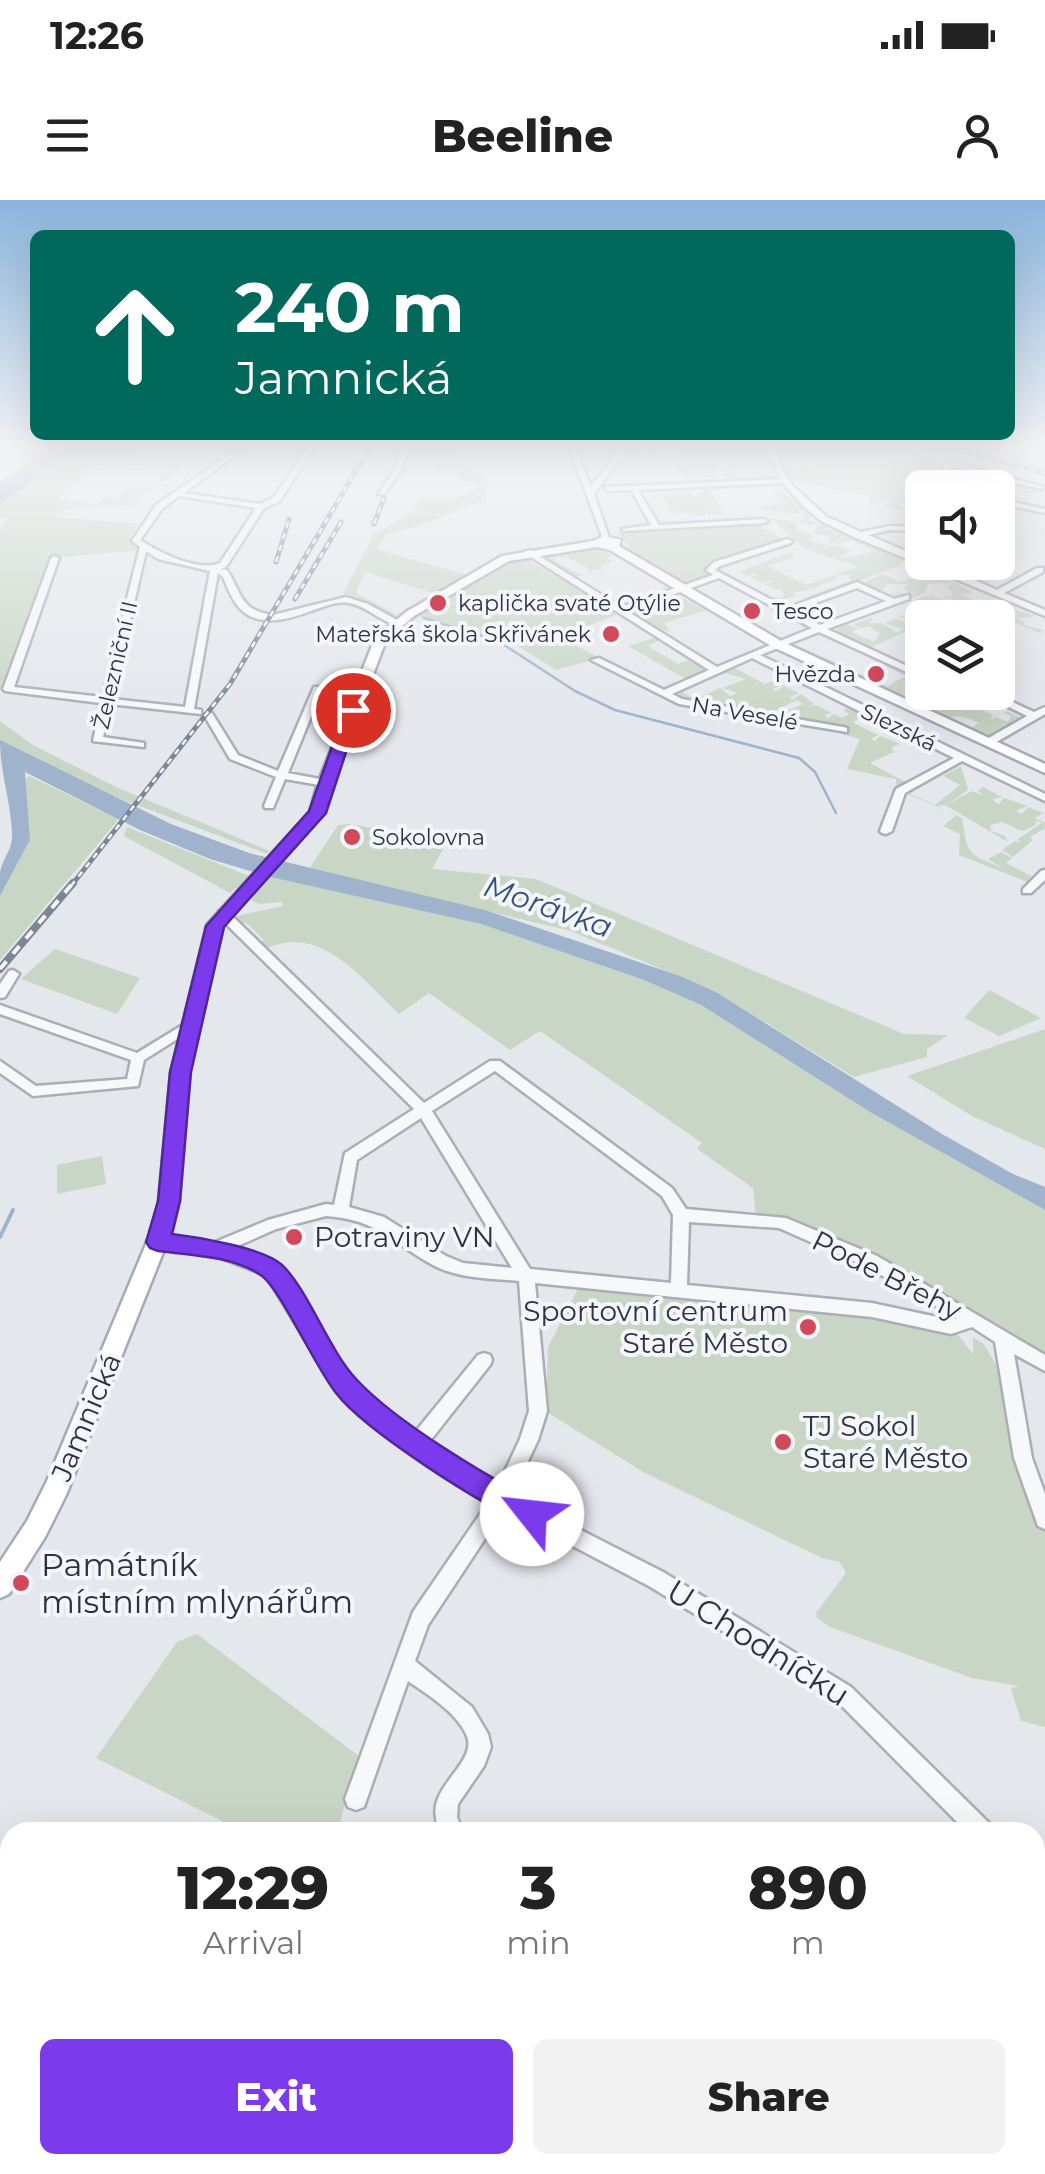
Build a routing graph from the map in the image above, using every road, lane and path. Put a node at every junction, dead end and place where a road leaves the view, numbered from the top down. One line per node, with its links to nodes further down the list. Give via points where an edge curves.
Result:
1 (135, 539): 7 (street, Železniční II)
2 (240, 539): 10 (street)
3 (606, 539): 6 (street)
4 (782, 539): 12 (street, via 714,565 710,570)
5 (867, 539): 14 (street)
6 (605, 544): 8 (main road); 13 (main road, Slezská)
7 (144, 548): 10 (street); 29 (street, Železniční II)
8 (527, 552): 17 (street); 20 (main road)
9 (55, 558): 29 (street, via 8,688)
10 (215, 568): 20 (street, via 254,614 285,617 345,600); 32 (street)
11 (1040, 570): 14 (street)
12 (718, 576): 13 (street); 18 (street)
13 (680, 588): 17 (street); 22 (main road, Slezská)
14 (997, 592): 19 (street)
15 (906, 598): 16 (street)
16 (894, 602): 18 (street, via 857,585); 21 (street)
17 (620, 610): 26 (street)
18 (786, 611): 21 (street)
19 (1045, 611)
20 (396, 623): 27 (main road, via 381,638)
21 (822, 630): 22 (street); 25 (street)
22 (779, 644): 23 (street); 35 (main road, Slezská)
23 (752, 655): 26 (street); 37 (street, Slezská)
24 (596, 660): 28 (street, Na Veselé)
25 (905, 668)
26 (717, 670): 28 (street)
27 (359, 691): 39 (street, via 317,688); 40 (main road)
28 (663, 694): 34 (street, Na Veselé)
29 (106, 700): 32 (street); 36 (street, Železniční II, via 97,739)
30 (1015, 707): 33 (street)
31 (1045, 710): 33 (street)
32 (202, 713): 39 (street, via 234,757)
33 (1034, 716): 35 (street)
34 (844, 730)
35 (988, 742): 38 (main road, Slezská)
36 (140, 745)
37 (961, 758): 41 (street, Slezská); 43 (street, via 900,791)
38 (1045, 769)
39 (280, 774): 40 (street); 42 (street)
40 (324, 783): 46 (main road, Jamnická, via 317,813)
41 (1045, 798)
42 (269, 806)
43 (886, 831)
44 (1045, 873): 45 (street)
45 (1027, 890)
46 (223, 914): 50 (main road, Jamnická); 53 (street)
47 (13, 974): 48 (street)
48 (0, 994)
49 (0, 1009): 51 (street)
50 (191, 1026): 51 (street); 56 (main road, Jamnická)
51 (138, 1058): 52 (street, via 134,1083 72,1089 33,1090)
52 (0, 1066)
53 (425, 1112): 54 (street, via 350,1157); 55 (street, via 495,1064 650,1175); 58 (street)
54 (341, 1210): 57 (street, via 273,1224); 58 (street, Pode Břehy, via 378,1221 440,1261)
55 (682, 1216): 59 (street); 60 (street, Pode Břehy, via 781,1222 871,1261)
56 (158, 1242): 57 (street); 67 (main road, Jamnická, via 57,1487)
57 (214, 1248): 64 (street, U Chodníčku, via 272,1270 338,1379)
58 (527, 1278): 59 (street, Pode Břehy); 65 (street, via 538,1412)
59 (679, 1289): 60 (street, Pode Břehy, via 872,1310 951,1327)
60 (974, 1320): 61 (street, Pode Břehy)
61 (1002, 1338): 63 (street, Pode Břehy); 66 (street, via 1023,1458)
62 (484, 1360): 64 (street)
63 (1045, 1364)
64 (418, 1442): 65 (street, U Chodníčku)
65 (501, 1498): 68 (street, via 420,1619); 71 (street, U Chodníčku, via 656,1579 844,1694)
66 (1045, 1520)
67 (0, 1586)
68 (403, 1664): 69 (street); 70 (street, via 471,1722 481,1739 444,1803)
69 (356, 1799)
70 (446, 1822)
71 (972, 1822)

